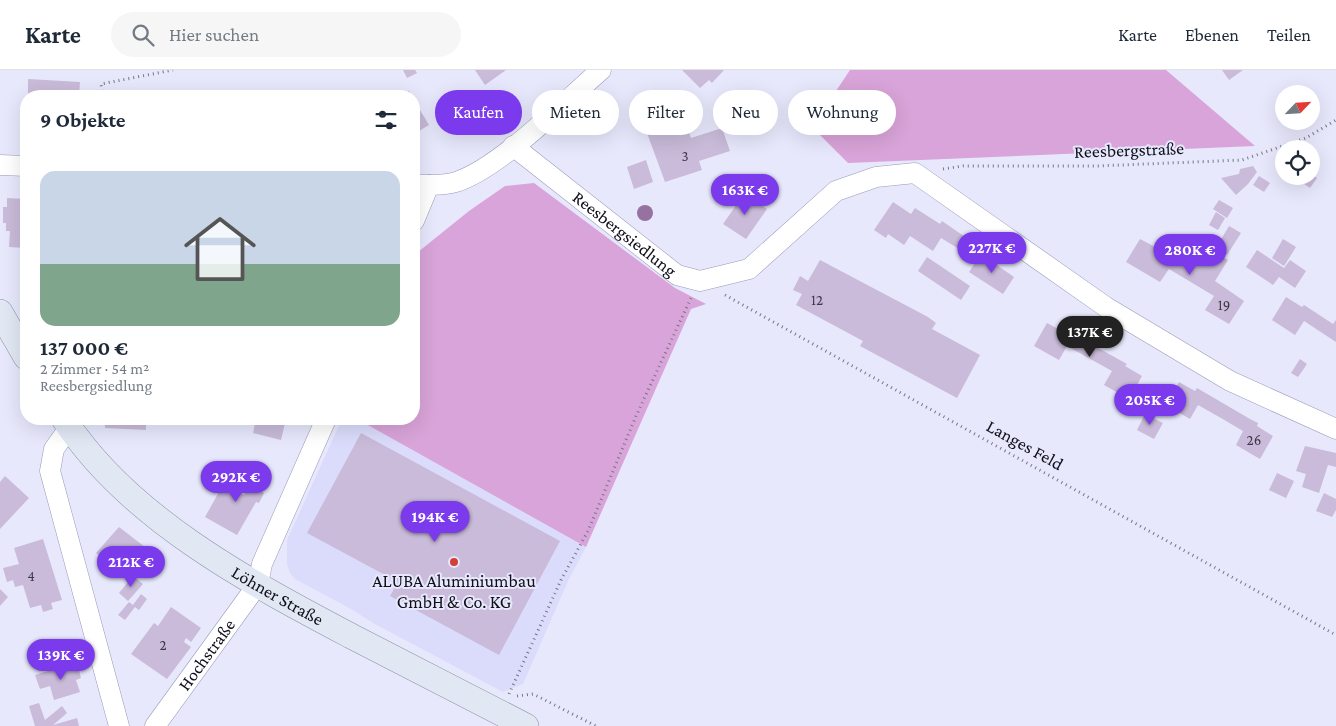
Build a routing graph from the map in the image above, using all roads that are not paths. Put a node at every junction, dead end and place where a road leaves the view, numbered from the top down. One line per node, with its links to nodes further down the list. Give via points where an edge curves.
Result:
1 (601, 70): 2 (street)
2 (513, 146): 5 (street, via 481,171 455,182); 11 (street, Reesbergsiedlung, via 677,275 700,281 749,269 836,191 876,177 915,173 1106,307 1230,381)
3 (0, 165): 4 (street)
4 (20, 166)
5 (421, 185)
6 (4, 326): 7 (main road)
7 (20, 349)
8 (65, 425): 13 (street, via 54,449 50,470)
9 (68, 425): 12 (main road, Löhner Straße, via 99,464 161,520)
10 (323, 425): 12 (street, via 262,564)
11 (1336, 429)
12 (258, 584): 14 (street, Hochstraße); 15 (main road, Löhner Straße)
13 (119, 726)
14 (155, 726)
15 (526, 726)

